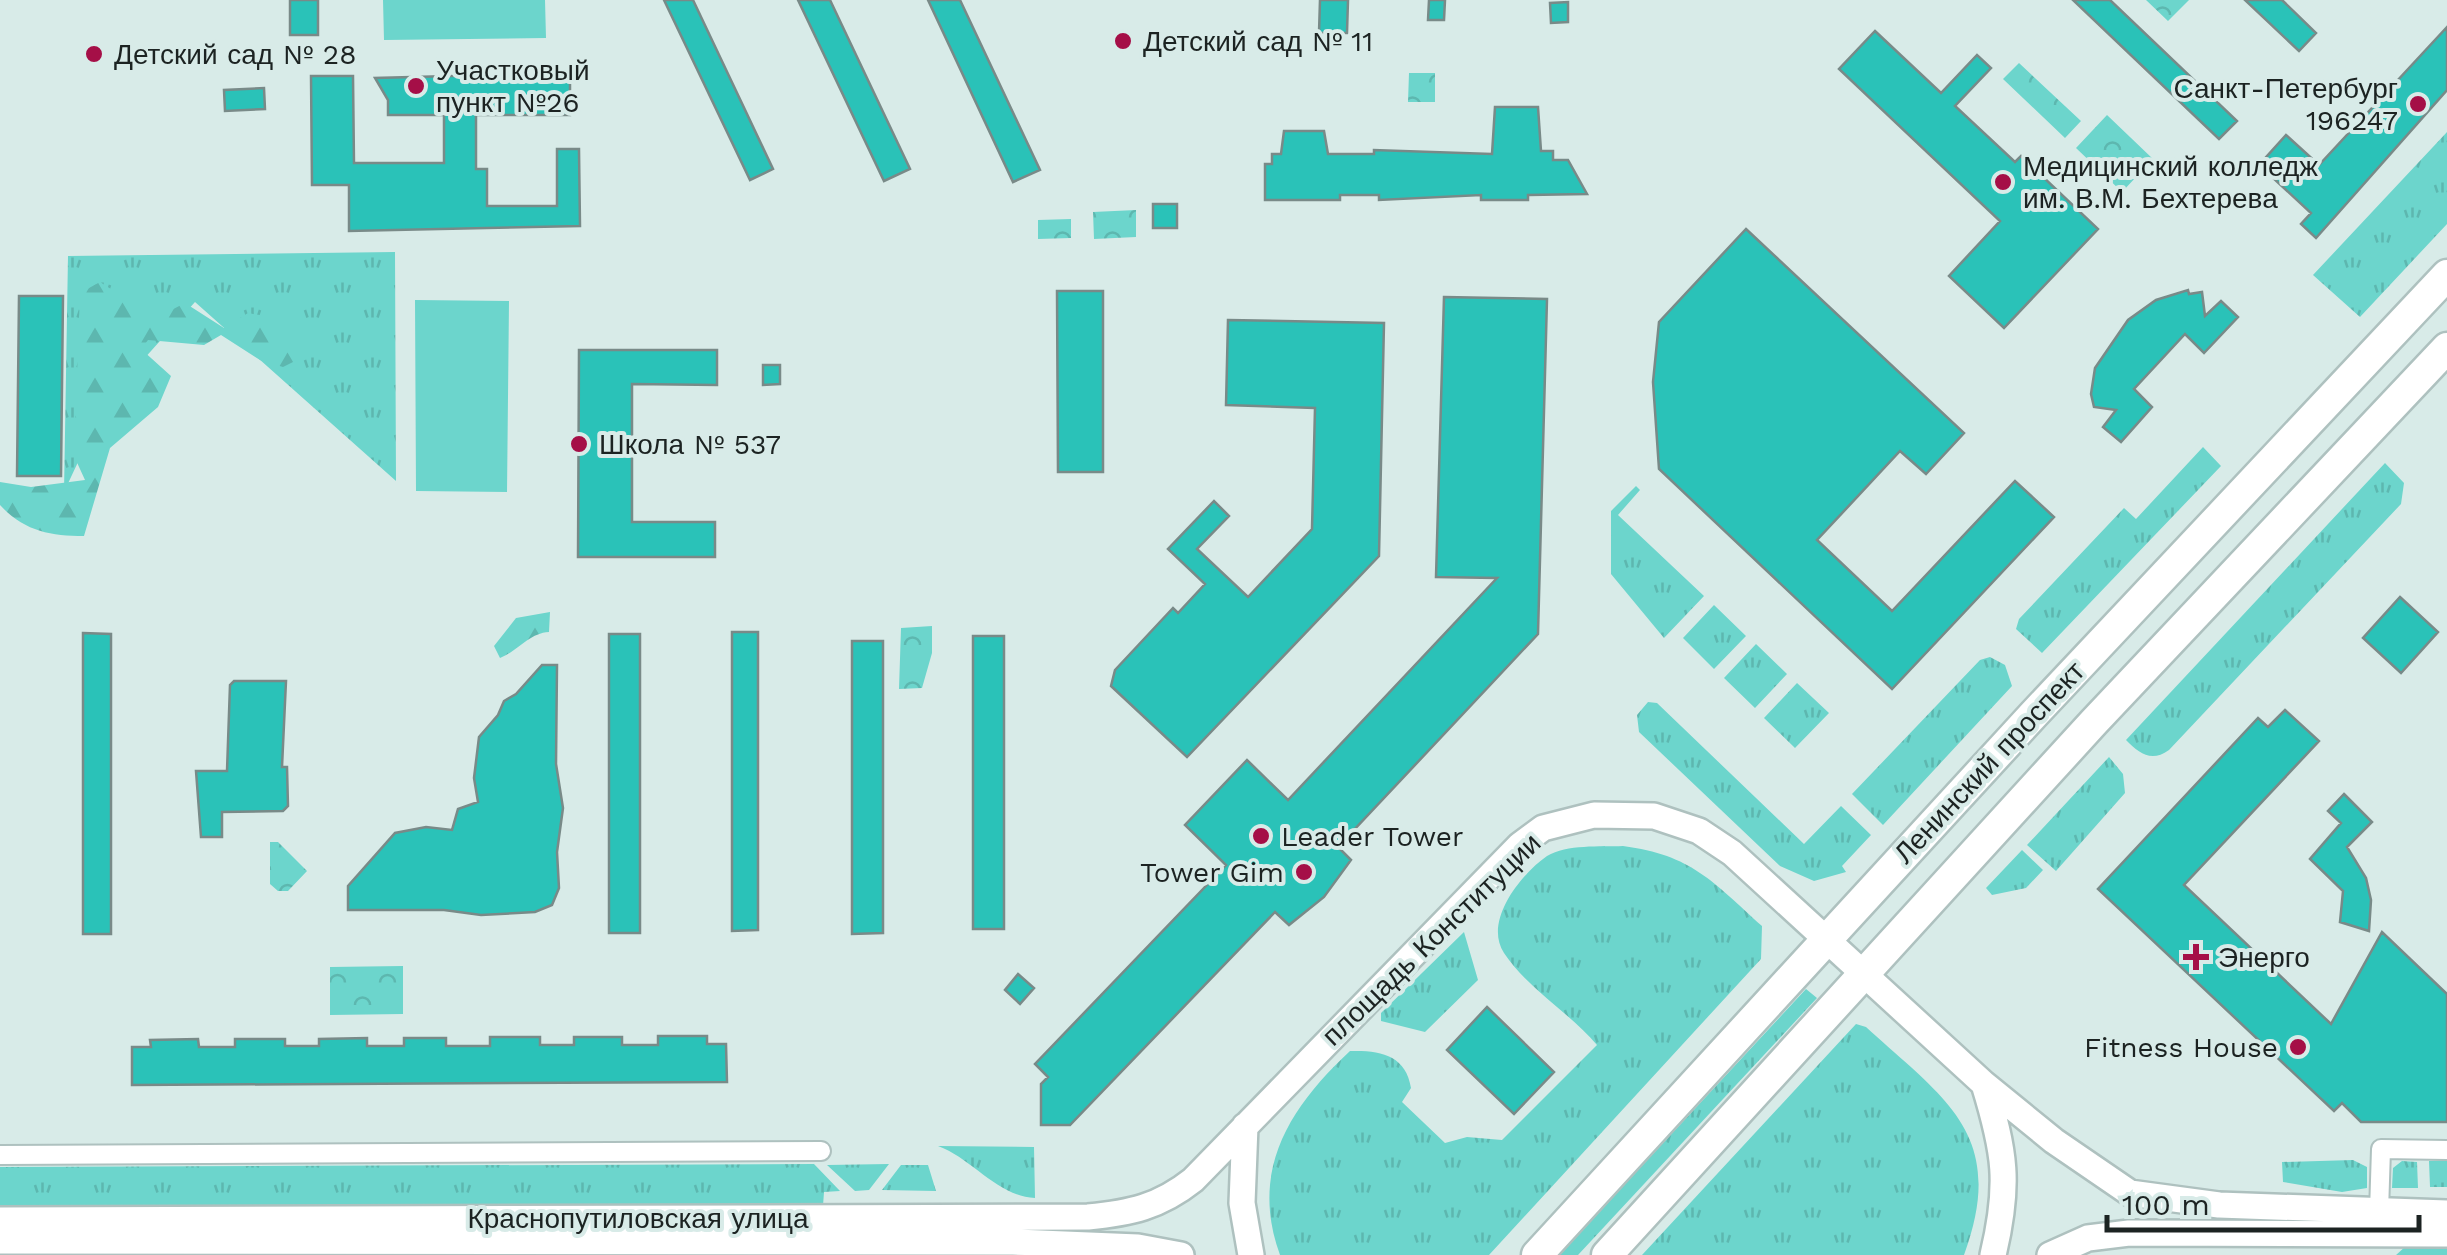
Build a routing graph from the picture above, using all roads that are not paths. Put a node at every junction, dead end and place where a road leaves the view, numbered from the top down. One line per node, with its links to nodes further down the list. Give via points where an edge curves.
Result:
1 (2447, 275): 3 (main road, Ленинский проспект)
2 (2447, 348): 4 (main road, Ленинский проспект)
3 (1825, 939): 4 (main road, площадь Конституции); 6 (main road, площадь Конституции, via 1699,830 1627,814 1554,825 1520,845 1486,878); 18 (main road, Ленинский проспект)
4 (1864, 973): 5 (main road, площадь Конституции); 19 (main road, Ленинский проспект)
5 (1984, 1084): 12 (main road, via 2130,1193); 20 (main road, via 2004,1163)
6 (1244, 1126): 11 (main road, Краснопутиловская улица, via 1173,1196 1136,1212 1088,1218); 17 (main road, via 1242,1202)
7 (2447, 1150): 12 (street, via 2381,1149)
8 (821, 1152): 9 (street)
9 (0, 1156)
10 (2447, 1213): 12 (main road)
11 (0, 1220)
12 (2382, 1234): 13 (main road); 21 (main road, via 2128,1233 2088,1238)
13 (2447, 1234)
14 (0, 1241): 15 (main road, Краснопутиловская улица)
15 (1006, 1248): 16 (main road, Краснопутиловская улица, via 1138,1247)
16 (1182, 1255)
17 (1251, 1255)
18 (1537, 1255)
19 (1607, 1255)
20 (1992, 1255)
21 (2050, 1255)

